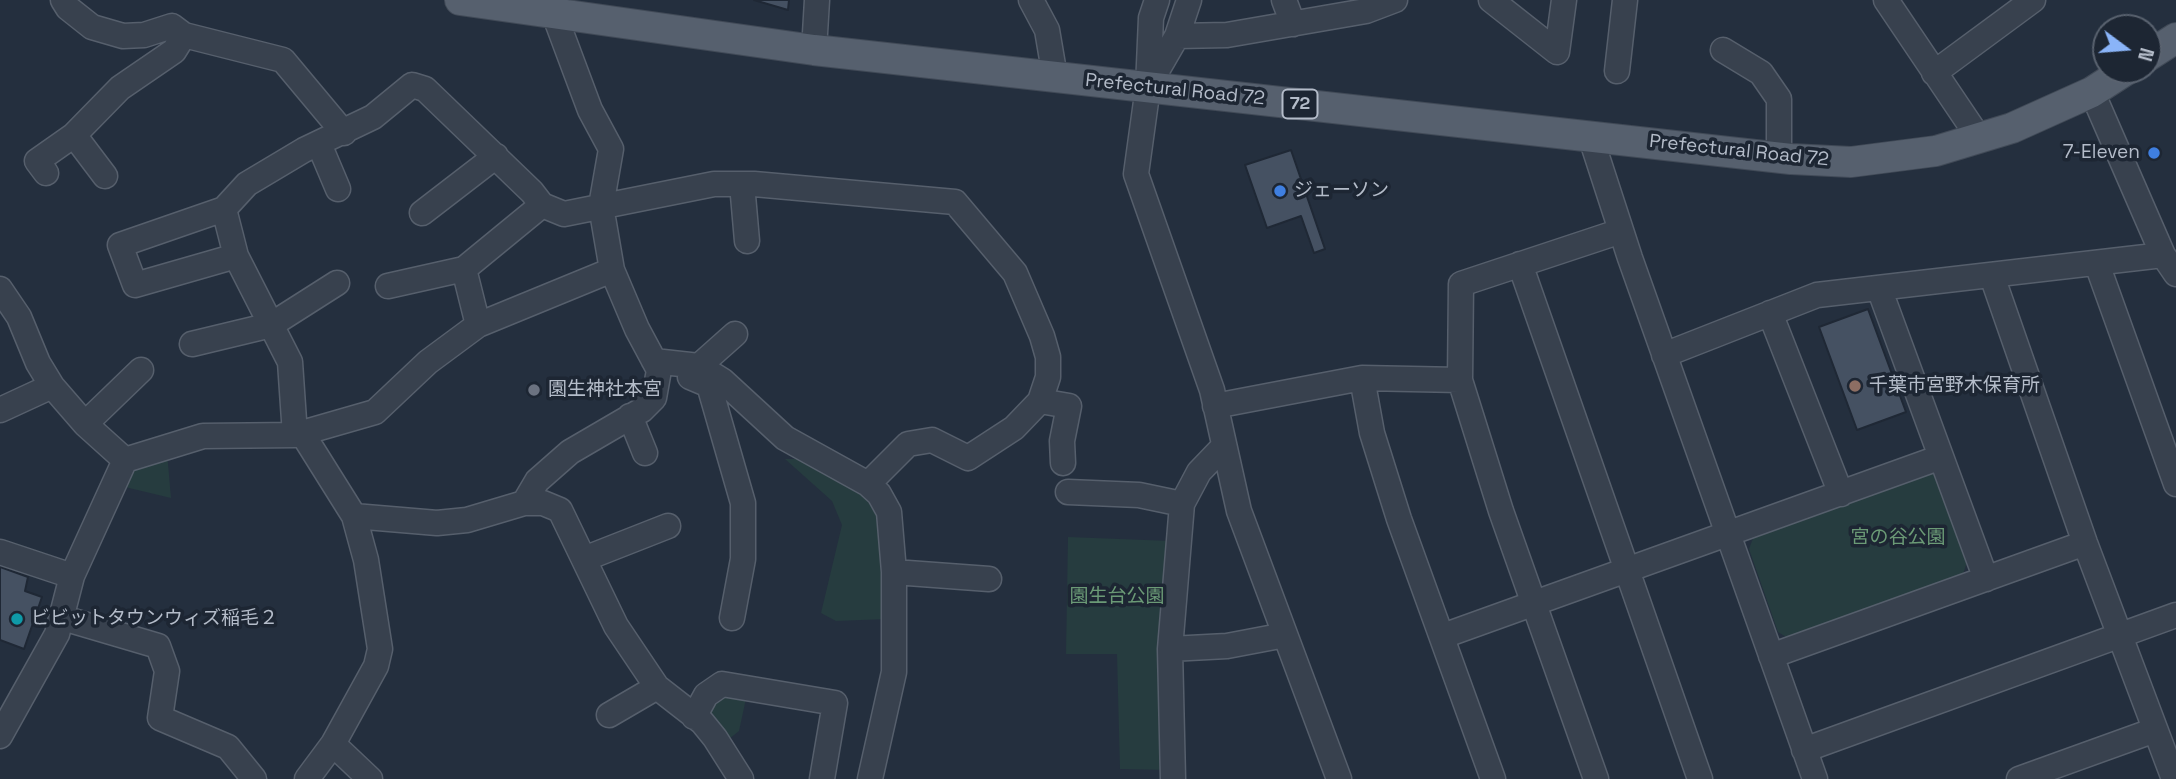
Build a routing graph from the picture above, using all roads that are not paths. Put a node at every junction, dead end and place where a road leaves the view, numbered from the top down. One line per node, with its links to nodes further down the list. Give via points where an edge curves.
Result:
1 (63, 0): 16 (street, via 92,27 122,36 144,36 172,26)
2 (460, 0): 14 (main road, Prefectural Road 72 / 72)
3 (817, 0): 18 (street)
4 (1031, 0): 22 (street, via 1047,30)
5 (1157, 0): 24 (street)
6 (1189, 0): 17 (street)
7 (1284, 0): 15 (street)
8 (1395, 0): 15 (street, via 1366,11)
9 (1491, 0): 10 (street, via 1557,52)
10 (1564, 0)
11 (1625, 0): 20 (street)
12 (1886, 0): 21 (street)
13 (2033, 0): 21 (street)
14 (556, 6): 18 (main road, Prefectural Road 72 / 72); 38 (street, via 590,110 611,149)
15 (1293, 24): 17 (street, via 1227,35)
16 (184, 35): 26 (street, via 283,60); 27 (street, via 174,51 120,88)
17 (1177, 36): 24 (street)
18 (814, 50): 22 (main road, Prefectural Road 72 / 72)
19 (1723, 50): 32 (street, via 1761,73 1779,99)
20 (1616, 71)
21 (1934, 73): 29 (street)
22 (1055, 77): 24 (main road, Prefectural Road 72 / 72)
23 (2104, 84): 25 (main road, Prefectural Road 72 / 72)
24 (1148, 87): 28 (main road, Prefectural Road 72 / 72); 67 (street, via 1136,174)
25 (2092, 92): 29 (main road, Prefectural Road 72 / 72); 46 (street)
26 (344, 132): 30 (street); 31 (street, via 373,117 412,85 425,89)
27 (74, 135): 33 (street, via 37,161); 34 (street)
28 (1590, 135): 32 (main road, Prefectural Road 72 / 72); 41 (street)
29 (1979, 138): 32 (main road, Prefectural Road 72 / 72, via 1894,159)
30 (319, 144): 36 (street); 39 (street, via 247,184)
31 (496, 156): 37 (street); 40 (street)
32 (1779, 158)
33 (46, 173)
34 (105, 176)
35 (742, 184): 38 (street, via 714,184); 42 (street); 66 (street, via 955,202 1015,273 1033,313 1048,357 1048,377)
36 (338, 189)
37 (542, 205): 38 (street, via 564,214); 47 (street)
38 (601, 206): 48 (street)
39 (224, 209): 43 (street); 43 (street, via 120,245 135,285)
40 (422, 213)
41 (1621, 231): 44 (street); 59 (street)
42 (747, 241)
43 (236, 256): 55 (street)
44 (1520, 264): 64 (street, via 1461,284); 89 (street)
45 (2097, 264): 46 (street); 49 (street); 78 (street)
46 (2170, 265)
47 (464, 269): 51 (street); 56 (street)
48 (612, 270): 56 (street); 60 (street)
49 (1992, 276): 52 (street); 86 (street)
50 (337, 283): 55 (street)
51 (388, 286)
52 (1879, 288): 54 (street, via 1817,295); 74 (street)
53 (0, 289): 65 (street, via 19,317)
54 (1770, 313): 59 (street); 80 (street)
55 (271, 325): 58 (street); 71 (street, via 290,362)
56 (478, 325): 71 (street, via 428,362 374,412)
57 (735, 334): 61 (street)
58 (192, 344)
59 (1664, 355): 85 (street)
60 (657, 365): 61 (street); 69 (street, via 654,398); 97 (street, via 709,385 720,420 743,503 743,559)
61 (699, 366): 77 (street, via 723,381 785,438)
62 (141, 370): 70 (street)
63 (1362, 378): 64 (street); 67 (street); 99 (street, via 1372,433 1399,519)
64 (1460, 380): 94 (street)
65 (52, 386): 68 (street); 70 (street)
66 (1040, 401): 76 (street, via 1069,406); 77 (street, via 1014,428 968,458 932,440 908,444)
67 (1215, 406): 72 (street)
68 (0, 410)
69 (630, 416): 73 (street); 81 (street, via 570,452 537,481)
70 (85, 424): 75 (street)
71 (299, 434): 75 (street, via 203,436); 83 (street)
72 (1224, 446): 82 (street, via 1199,472); 98 (street, via 1239,511)
73 (645, 453)
74 (1941, 457): 80 (street); 93 (street)
75 (125, 460): 91 (street)
76 (1063, 463)
77 (868, 484): 90 (street, via 889,512)
78 (2176, 484)
79 (1068, 492): 82 (street, via 1139,495)
80 (1841, 494): 85 (street)
81 (524, 503): 83 (street, via 467,520 437,523); 88 (street, via 543,503 560,510)
82 (1182, 504): 101 (street)
83 (354, 516): 108 (street, via 380,649 376,666)
84 (668, 526): 88 (street)
85 (1728, 534): 89 (street); 102 (street)
86 (2085, 543): 93 (street); 100 (street)
87 (0, 552): 91 (street)
88 (584, 559): 103 (street, via 616,626)
89 (1626, 571): 94 (street); 121 (street)
90 (894, 572): 92 (street); 116 (street, via 894,672)
91 (72, 576): 96 (street)
92 (989, 579)
93 (1986, 579): 102 (street)
94 (1535, 603): 99 (street); 120 (street)
95 (2176, 614): 100 (street)
96 (63, 618): 107 (street); 111 (street, via 158,646 167,671 160,718 228,747)
97 (732, 618)
98 (1285, 635): 101 (street, via 1227,646); 118 (street)
99 (1443, 636): 119 (street)
100 (2120, 636): 106 (street); 109 (street)
101 (1170, 649): 117 (street)
102 (1771, 656): 109 (street)
103 (657, 687): 104 (street); 105 (street)
104 (609, 715)
105 (694, 717): 114 (street, via 715,738); 115 (street, via 706,695 722,684 835,703)
106 (2155, 730): 110 (street); 124 (street)
107 (0, 736)
108 (332, 744): 112 (street); 113 (street)
109 (1804, 750): 122 (street)
110 (2060, 772): 123 (street)
111 (254, 779)
112 (307, 779)
113 (370, 779)
114 (741, 779)
115 (822, 779)
116 (870, 779)
117 (1173, 779)
118 (1339, 779)
119 (1493, 779)
120 (1596, 779)
121 (1700, 779)
122 (1815, 779)
123 (2019, 779)
124 (2174, 779)

